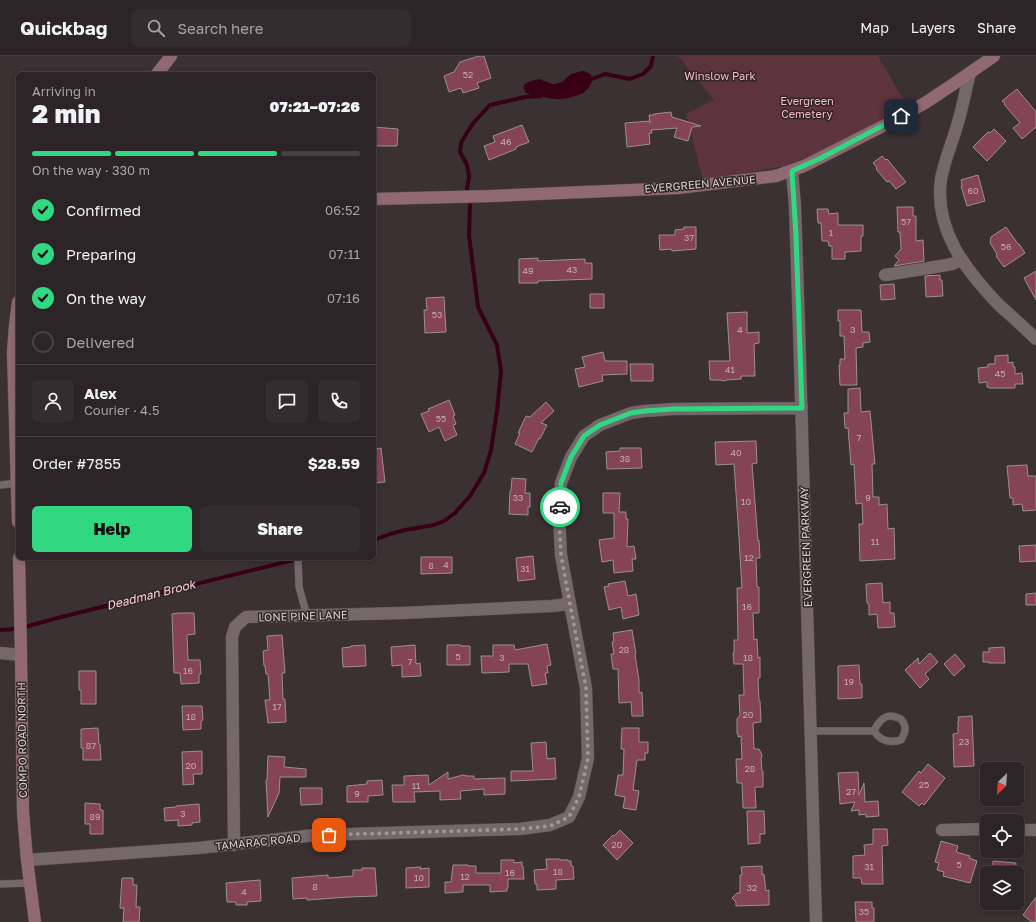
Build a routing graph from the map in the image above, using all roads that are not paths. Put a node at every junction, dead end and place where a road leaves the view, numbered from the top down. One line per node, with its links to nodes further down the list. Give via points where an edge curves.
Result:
1 (171, 56): 3 (main road)
2 (994, 56): 4 (main road, EVERGREEN AVENUE)
3 (159, 72)
4 (970, 73): 5 (main road, EVERGREEN AVENUE, via 889,123); 7 (street, via 943,171 940,202 950,240)
5 (792, 171): 6 (main road, EVERGREEN AVENUE, via 776,176 678,188); 11 (street, EVERGREEN PARKWAY)
6 (376, 199)
7 (961, 260): 8 (street, via 952,264); 10 (street, via 998,304)
8 (885, 275)
9 (16, 318): 12 (main road, via 13,352)
10 (1036, 339)
11 (802, 408): 17 (street, TAMARAC ROAD, via 645,411 631,413 600,425 584,436 571,457 561,483 561,555); 21 (street, EVERGREEN PARKWAY)
12 (16, 450)
13 (16, 483): 14 (lane)
14 (0, 485)
15 (19, 560): 20 (main road, COMPO ROAD NORTH)
16 (298, 561): 18 (lane, via 299,587)
17 (570, 604): 18 (street, LONE PINE LANE, via 418,613); 27 (street, TAMARAC ROAD, via 586,688 588,758 579,797 569,817 550,826 520,829 316,835)
18 (308, 616): 27 (street, LONE PINE LANE, via 246,617 235,627 232,637)
19 (0, 653): 20 (street)
20 (21, 655): 28 (main road, COMPO ROAD NORTH, via 23,812)
21 (811, 731): 22 (lane); 32 (street, EVERGREEN PARKWAY)
22 (874, 731): 22 (lane, via 876,724 891,716 901,718 905,724 905,733 901,740 894,742 886,741)
23 (980, 829): 24 (street)
24 (942, 830)
25 (1024, 830): 26 (street)
26 (1036, 830)
27 (234, 845): 28 (street, TAMARAC ROAD)
28 (27, 860): 29 (main road, COMPO ROAD NORTH)
29 (29, 883): 30 (lane); 31 (main road, COMPO ROAD NORTH)
30 (0, 884)
31 (35, 922)
32 (816, 922)

